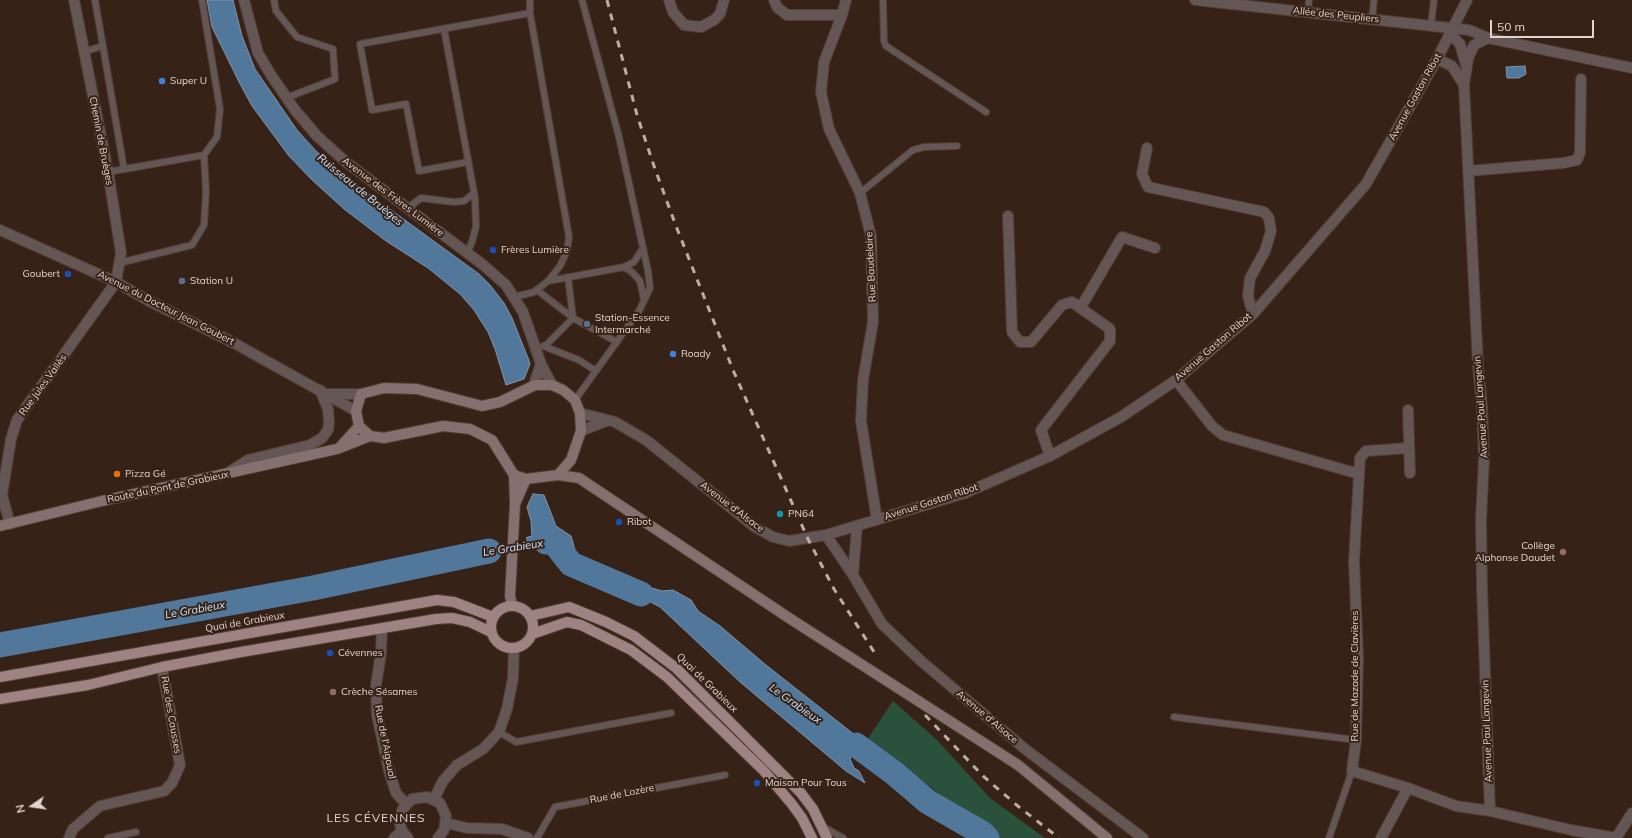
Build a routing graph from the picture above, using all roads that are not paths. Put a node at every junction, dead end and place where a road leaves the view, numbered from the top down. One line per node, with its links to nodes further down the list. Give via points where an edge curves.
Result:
1 (74, 0): 28 (street, Chemin de Bruèges)
2 (95, 0): 27 (lane)
3 (202, 0): 38 (lane, via 220,109 217,137)
4 (244, 0): 34 (street, Avenue des Frères Lumière, via 258,53)
5 (274, 0): 34 (lane, via 276,11 297,37 333,49 335,79)
6 (530, 0): 20 (lane)
7 (582, 0): 48 (lane, via 619,137)
8 (669, 0): 9 (street, via 673,12 684,25 701,27 720,14)
9 (724, 0)
10 (774, 0): 21 (street, via 777,7 787,15)
11 (846, 0): 21 (street, Rue Baudelaire)
12 (883, 0): 35 (lane, via 886,46)
13 (1195, 0): 18 (street, Allée des Peupliers)
14 (1309, 0): 19 (lane)
15 (1374, 0): 22 (lane)
16 (1434, 0): 23 (lane)
17 (1467, 0): 25 (street, Avenue Gaston Ribot)
18 (1254, 3): 19 (street, Allée des Peupliers)
19 (1308, 12): 22 (street, Allée des Peupliers)
20 (530, 13): 24 (lane); 54 (lane, via 569,237 567,251 560,266)
21 (842, 15): 44 (street, Rue Baudelaire, via 824,62 821,92 830,129)
22 (1372, 19): 23 (street, Allée des Peupliers)
23 (1431, 25): 25 (street, Allée des Peupliers)
24 (444, 28): 39 (lane); 39 (lane, via 360,44 372,110 406,104 419,171)
25 (1451, 31): 26 (street, Allée des Peupliers, via 1469,30); 29 (street, Avenue Gaston Ribot); 30 (street, via 1460,44)
26 (1488, 38): 30 (street, Avenue Paul Langevin, via 1474,45); 31 (street, Allée des Peupliers)
27 (103, 46): 28 (lane); 40 (lane)
28 (84, 52): 42 (street, Chemin de Bruèges)
29 (1437, 59): 33 (street, via 1452,66); 60 (street, Avenue Gaston Ribot, via 1366,184)
30 (1466, 67): 33 (street, Avenue Paul Langevin)
31 (1632, 68)
32 (1582, 79): 41 (street, via 1580,153 1577,160 1563,164)
33 (1464, 85): 41 (street, Avenue Paul Langevin)
34 (286, 98): 45 (street, Avenue des Frères Lumière, via 323,141 346,162)
35 (986, 112)
36 (957, 146): 44 (lane, via 913,150)
37 (1147, 148): 60 (street, via 1142,174 1148,187 1264,212 1269,218 1271,231 1250,278 1248,296)
38 (204, 154): 40 (lane); 51 (lane, via 204,225 192,245)
39 (468, 162): 43 (lane)
40 (124, 169): 42 (lane)
41 (1468, 171): 116 (street, Avenue Paul Langevin, via 1484,458 1481,520 1482,589)
42 (108, 172): 51 (street, Chemin de Bruèges, via 121,253)
43 (474, 193): 45 (lane, via 464,201 454,202 421,198); 50 (lane, via 476,226)
44 (860, 193): 92 (street, Rue Baudelaire, via 872,236 873,322 863,380 861,421)
45 (408, 208): 50 (street, Avenue des Frères Lumière)
46 (1008, 216): 59 (street, via 1012,332 1020,342 1030,342 1062,305 1072,302)
47 (0, 230): 55 (street, Avenue du Docteur Jean Goubert)
48 (643, 248): 52 (lane, via 634,262); 58 (lane, via 650,288)
49 (1155, 248): 59 (street, via 1122,237)
50 (467, 253): 57 (street, Avenue des Frères Lumière, via 506,285)
51 (119, 263): 55 (street, Chemin de Bruèges)
52 (624, 267): 53 (lane); 58 (lane, via 640,281)
53 (568, 277): 54 (lane); 61 (lane)
54 (548, 281): 56 (lane)
55 (116, 282): 70 (street, Avenue du Docteur Jean Goubert); 93 (street, Rue Jules Vallès, via 17,420 11,439 2,495)
56 (537, 290): 57 (lane); 61 (lane)
57 (514, 298): 63 (street, Avenue des Frères Lumière, via 523,312)
58 (644, 300): 62 (lane)
59 (1081, 307): 82 (street, via 1110,329 1110,341 1042,430)
60 (1253, 314): 67 (street, Avenue Gaston Ribot)
61 (573, 318): 62 (lane); 64 (lane)
62 (617, 342): 66 (lane)
63 (534, 343): 64 (lane); 65 (street, Avenue des Frères Lumière)
64 (545, 346): 66 (lane, via 579,360)
65 (541, 364): 68 (street); 69 (street, Avenue des Frères Lumière)
66 (596, 371): 72 (lane)
67 (1176, 380): 82 (street, Avenue Gaston Ribot, via 1121,417); 86 (street, via 1212,426 1223,435)
68 (535, 385): 69 (main road); 71 (main road, via 500,402 482,406 417,389 384,388)
69 (552, 385): 72 (main road)
70 (324, 392): 71 (street, Avenue du Docteur Jean Goubert); 74 (street, Avenue du Docteur Jean Goubert); 85 (street, via 329,422 328,430 322,438 310,445 248,460)
71 (361, 394): 74 (main road)
72 (575, 400): 75 (main road)
73 (1408, 410): 80 (street)
74 (356, 411): 77 (main road)
75 (580, 413): 76 (street, Avenue d'Alsace); 78 (main road)
76 (606, 421): 78 (street); 95 (street, Avenue d'Alsace, via 623,426 646,440 755,526 773,537 789,541)
77 (359, 426): 79 (main road); 81 (main road)
78 (581, 431): 83 (main road)
79 (370, 436): 81 (main road, Route du Pont de Grabieux); 87 (main road, via 384,438 443,426 470,430 492,440)
80 (1409, 448): 84 (street); 86 (street, Rue de Mazade de Clavières, via 1366,451 1360,458)
81 (337, 449): 85 (main road, Route du Pont de Grabieux)
82 (1050, 456): 92 (street, Avenue Gaston Ribot, via 965,493)
83 (571, 460): 88 (main road); 89 (main road)
84 (1410, 473)
85 (224, 474): 93 (main road, Route du Pont de Grabieux)
86 (1359, 474): 110 (street, Rue de Mazade de Clavières, via 1354,561 1358,657)
87 (514, 475): 90 (main road); 91 (main road)
88 (558, 475): 89 (main road); 90 (main road)
89 (579, 478): 131 (main road, via 783,614 1018,765)
90 (526, 479): 91 (main road)
91 (515, 504): 97 (main road)
92 (877, 520): 94 (street, Avenue Gaston Ribot)
93 (5, 525)
94 (857, 526): 95 (street, Avenue Gaston Ribot); 96 (street)
95 (826, 535): 96 (street, Avenue d'Alsace)
96 (853, 575): 132 (street, Avenue d'Alsace, via 882,624 921,661 1025,749)
97 (511, 601): 98 (main road, via 526,610); 99 (main road)
98 (530, 616): 102 (main road, via 533,622); 119 (main road, Quai de Grabieux, via 569,607 634,636 676,668 801,793)
99 (493, 617): 101 (main road); 105 (main road, Quai de Grabieux, via 454,602 438,600)
100 (382, 628): 101 (main road, via 452,618 470,622); 104 (main road); 115 (street, Rue de l'Aigoual, via 376,685 377,715 396,793)
101 (491, 632): 103 (main road, via 502,646)
102 (532, 634): 103 (main road, via 527,642); 128 (main road, via 567,622 581,625 632,650 667,677 764,771 791,802)
103 (514, 648): 109 (street, via 513,678)
104 (162, 667): 106 (main road, via 88,685); 122 (street, Rue des Causses, via 180,765 172,784 158,793 100,806 73,829)
105 (0, 677)
106 (0, 700)
107 (671, 712): 109 (lane, via 516,742)
108 (1174, 717): 110 (lane)
109 (500, 732): 114 (street, via 483,749 457,765 443,781)
110 (1356, 740): 111 (street, Rue de Mazade de Clavières)
111 (1352, 771): 113 (street); 133 (lane)
112 (725, 775): 127 (lane, Rue de Lozère, via 555,807)
113 (1408, 788): 116 (street, via 1456,806); 134 (street)
114 (434, 799): 115 (street, via 419,797); 118 (street, via 444,809)
115 (406, 804): 121 (street, via 400,817)
116 (1490, 811): 135 (street)
117 (1632, 812): 135 (street)
118 (446, 823): 125 (street); 126 (street, via 467,828 502,829)
119 (821, 826): 129 (main road, Quai de Grabieux); 130 (lane)
120 (136, 832): 123 (lane)
121 (405, 835): 124 (street)
122 (69, 838)
123 (108, 838)
124 (394, 838)
125 (438, 838)
126 (528, 838)
127 (536, 838)
128 (812, 838)
129 (827, 838)
130 (843, 838)
131 (1107, 838)
132 (1143, 838)
133 (1329, 838)
134 (1381, 838)
135 (1616, 838)

